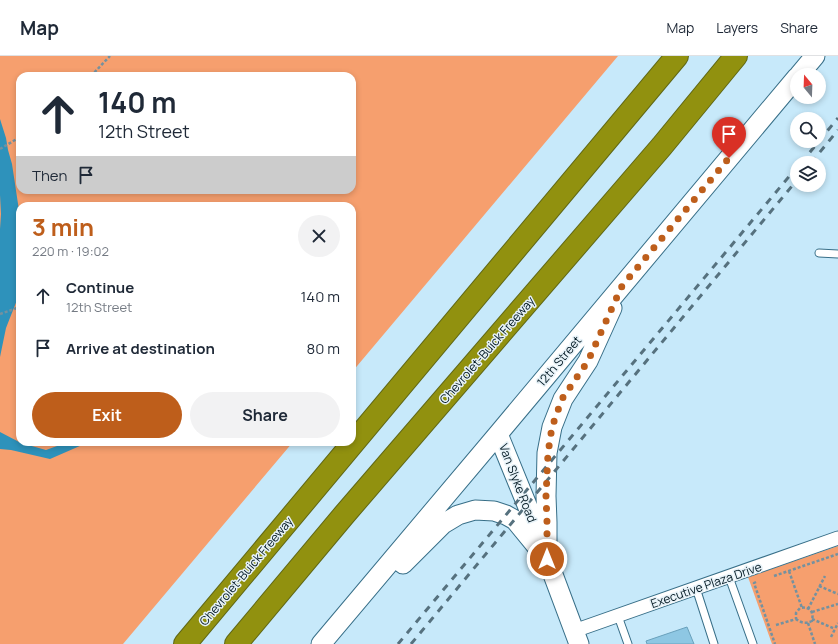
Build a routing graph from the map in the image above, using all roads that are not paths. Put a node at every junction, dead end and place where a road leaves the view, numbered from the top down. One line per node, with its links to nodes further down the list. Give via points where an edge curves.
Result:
1 (677, 56): 10 (highway, Chevrolet-Buick Freeway)
2 (736, 56): 20 (highway, Chevrolet-Buick Freeway)
3 (815, 56): 4 (street, 12th Street)
4 (805, 68)
5 (790, 86): 8 (street, 12th Street)
6 (819, 253): 7 (lane)
7 (838, 254)
8 (622, 286): 9 (street, 12th Street); 13 (street, via 588,361 562,399 552,427 546,496)
9 (498, 434): 13 (street, Van Slyke Road); 18 (street, 12th Street)
10 (356, 440)
11 (351, 446): 19 (highway, Chevrolet-Buick Freeway)
12 (838, 538): 14 (street, Executive Plaza Drive)
13 (547, 559): 17 (street, Van Slyke Road); 18 (street, via 515,520 506,515 494,511 475,510 458,515 443,524)
14 (729, 576): 15 (street, Executive Plaza Drive); 23 (lane)
15 (696, 588): 16 (street, Executive Plaza Drive); 22 (lane)
16 (618, 616): 17 (street, Executive Plaza Drive); 21 (lane)
17 (576, 638)
18 (323, 642)
19 (185, 644)
20 (236, 644)
21 (628, 644)
22 (714, 644)
23 (753, 644)

